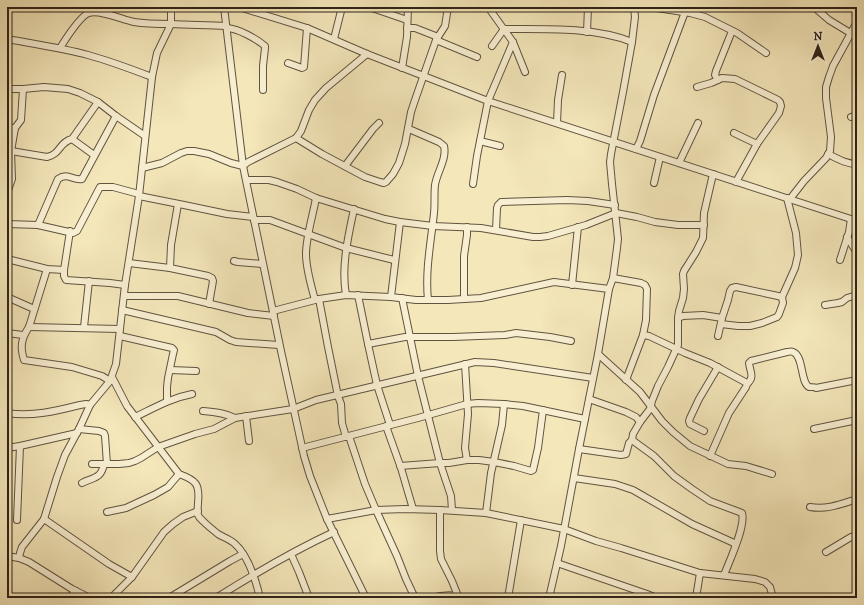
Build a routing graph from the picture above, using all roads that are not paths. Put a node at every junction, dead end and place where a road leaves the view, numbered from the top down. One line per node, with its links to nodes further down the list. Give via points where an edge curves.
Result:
1 (171, 7): 17 (street)
2 (224, 7): 18 (street)
3 (239, 7): 13 (street)
4 (342, 7): 27 (street)
5 (370, 7): 15 (street)
6 (408, 7): 15 (street)
7 (448, 7): 28 (street, via 445,26)
8 (488, 7): 21 (street)
9 (588, 7): 23 (street)
10 (634, 7): 30 (street)
11 (650, 7): 14 (street)
12 (814, 7): 24 (street, via 829,20)
13 (251, 9): 19 (street)
14 (685, 12): 22 (street, via 705,16); 64 (street)
15 (407, 20): 20 (street)
16 (857, 22): 24 (street)
17 (171, 24): 18 (street); 32 (street, via 147,24 89,12); 41 (street, via 157,53)
18 (227, 27): 46 (street, via 244,33 265,46); 71 (street)
19 (307, 28): 27 (street); 36 (street, via 304,67)
20 (407, 28): 28 (street, via 415,28); 37 (street)
21 (504, 29): 23 (street); 29 (street); 31 (street)
22 (732, 31): 33 (street); 42 (street, via 716,71)
23 (587, 32): 30 (street)
24 (851, 33): 25 (street); 66 (street, via 833,66 826,87 831,137)
25 (857, 36)
26 (7, 39): 32 (street)
27 (334, 39): 34 (street)
28 (437, 39): 35 (street); 40 (street)
29 (513, 42): 38 (street); 47 (street)
30 (632, 42): 61 (street)
31 (492, 46)
32 (60, 48): 41 (street, via 106,60)
33 (766, 53)
34 (367, 54): 37 (street); 58 (street, via 315,100)
35 (477, 57)
36 (288, 63)
37 (402, 68): 40 (street)
38 (525, 72)
39 (562, 75): 51 (street)
40 (424, 76): 47 (street); 55 (street, via 411,112)
41 (152, 77): 57 (street)
42 (718, 80): 43 (street); 62 (street, via 735,79 780,102 779,113)
43 (697, 87)
44 (7, 89): 45 (street)
45 (23, 89): 48 (street, via 44,87 68,90); 54 (street, via 21,120)
46 (263, 90)
47 (488, 101): 51 (street); 60 (street)
48 (98, 102): 49 (street); 59 (street)
49 (116, 116): 57 (street); 67 (street)
50 (379, 123): 72 (street)
51 (556, 123): 61 (street)
52 (698, 123): 69 (street)
53 (7, 128): 54 (street)
54 (15, 128): 65 (street)
55 (409, 129): 72 (street, via 399,164 386,182 365,177); 94 (street, via 444,146 435,185)
56 (734, 133): 62 (street)
57 (145, 136): 73 (street)
58 (296, 138): 71 (street); 72 (street)
59 (72, 139): 65 (street, via 66,141 55,154 47,158); 67 (street)
60 (480, 141): 63 (street); 79 (street)
61 (612, 141): 64 (street); 85 (street, via 610,162)
62 (757, 144): 77 (street)
63 (500, 146)
64 (636, 149): 68 (street)
65 (11, 151): 74 (street)
66 (828, 154): 70 (street, via 850,164); 83 (street)
67 (94, 155): 92 (street, via 82,179 67,176 58,179)
68 (660, 157): 69 (street); 78 (street)
69 (679, 163): 75 (street)
70 (857, 164)
71 (244, 166): 73 (street, via 194,150); 76 (street)
72 (345, 166)
73 (142, 168): 81 (street)
74 (10, 174): 80 (street, via 12,179)
75 (713, 174): 77 (street); 93 (street, via 704,212)
76 (247, 180): 82 (street, via 269,180); 88 (street)
77 (736, 182): 83 (street)
78 (654, 183)
79 (473, 184)
80 (7, 193)
81 (139, 195): 84 (street); 98 (street, via 113,187 100,187 77,231); 107 (street)
82 (316, 198): 86 (street); 99 (street)
83 (789, 198): 89 (street); 123 (street, via 798,255)
84 (178, 204): 88 (street); 109 (street)
85 (615, 205): 87 (street); 97 (street, via 567,200 501,202 497,208)
86 (354, 209): 90 (street); 101 (street)
87 (616, 213): 93 (street, via 655,222); 96 (street); 112 (street, via 618,239)
88 (254, 218): 99 (street, via 270,220); 108 (street)
89 (854, 220): 100 (street)
90 (400, 222): 94 (street); 104 (street)
91 (7, 224): 92 (street)
92 (38, 224): 98 (street)
93 (704, 225): 133 (street, via 703,238 683,274 683,298)
94 (433, 226): 95 (street); 127 (street, via 427,273)
95 (467, 227): 97 (street); 125 (street)
96 (578, 227): 97 (street, via 540,238); 115 (street)
97 (496, 230)
98 (70, 231): 111 (street)
99 (309, 234): 101 (street); 126 (street, via 307,267)
100 (847, 237): 102 (street); 105 (street)
101 (346, 248): 104 (street); 117 (street)
102 (857, 253)
103 (7, 259): 110 (street)
104 (394, 260): 122 (street)
105 (840, 260)
106 (234, 261): 108 (street)
107 (129, 263): 109 (street); 114 (street)
108 (262, 264): 132 (street)
109 (170, 268): 128 (street, via 212,278)
110 (47, 269): 111 (street); 130 (street)
111 (64, 270): 113 (street, via 66,280)
112 (613, 278): 116 (street); 140 (street, via 645,285 646,320)
113 (88, 282): 114 (street); 136 (street)
114 (125, 285): 120 (street)
115 (572, 285): 116 (street); 125 (street, via 554,282 481,298)
116 (609, 289): 148 (street)
117 (346, 295): 118 (street); 126 (street)
118 (358, 295): 122 (street); 145 (street)
119 (857, 295): 129 (street, via 842,302)
120 (124, 296): 128 (street, via 178,296); 131 (street)
121 (7, 297): 130 (street)
122 (391, 297): 124 (street)
123 (782, 297): 134 (street, via 783,303 779,314 770,320 750,326 738,326); 134 (street, via 732,288)
124 (402, 298): 127 (street); 143 (street)
125 (464, 299): 127 (street)
126 (317, 300): 132 (street); 161 (street)
127 (428, 300)
128 (209, 304): 132 (street, via 248,314)
129 (825, 304)
130 (34, 309): 135 (street)
131 (122, 310): 137 (street); 146 (street, via 216,332 236,342)
132 (273, 313): 146 (street)
133 (678, 318): 134 (street, via 703,315); 147 (street)
134 (721, 321): 142 (street)
135 (29, 327): 136 (street); 139 (street)
136 (84, 327): 137 (street)
137 (120, 329): 141 (street)
138 (7, 333): 139 (street)
139 (23, 335): 155 (street, via 24,360 72,367)
140 (643, 335): 147 (street); 156 (street)
141 (120, 336): 151 (street, via 172,348 174,350); 155 (street)
142 (718, 336)
143 (409, 337): 144 (street, via 516,333); 145 (street); 153 (street)
144 (570, 341)
145 (368, 344): 159 (street)
146 (279, 345): 168 (street)
147 (677, 350): 150 (street); 167 (street, via 658,386)
148 (598, 354): 154 (street); 156 (street)
149 (465, 364): 153 (street); 154 (street, via 484,362); 164 (street)
150 (718, 367): 158 (street); 182 (street, via 690,418 690,424)
151 (170, 370): 152 (street); 163 (street)
152 (196, 371)
153 (418, 376): 159 (street); 172 (street)
154 (593, 378): 162 (street)
155 (111, 379): 166 (street); 174 (street)
156 (626, 380): 167 (street)
157 (857, 380): 158 (street, via 810,387 805,381 798,357 795,353 787,352 751,361 751,379)
158 (747, 384): 191 (street, via 729,413)
159 (377, 385): 161 (street); 179 (street)
160 (192, 394): 163 (street)
161 (338, 396): 168 (street, via 316,400); 183 (street, via 343,428)
162 (589, 399): 176 (street); 178 (street, via 626,412)
163 (167, 401): 174 (street)
164 (467, 404): 165 (street); 172 (street); 192 (street)
165 (504, 404): 169 (street); 193 (street)
166 (90, 405): 171 (street, via 37,414); 181 (street)
167 (651, 406): 178 (street); 191 (street, via 677,436)
168 (293, 409): 173 (street); 189 (street)
169 (543, 410): 176 (street); 193 (street, via 533,470)
170 (203, 411): 175 (street, via 221,412)
171 (7, 413)
172 (428, 415): 179 (street); 194 (street)
173 (246, 416): 175 (street); 185 (street)
174 (135, 417): 187 (street)
175 (235, 418): 187 (street, via 214,429)
176 (585, 419): 190 (street)
177 (857, 420): 180 (street)
178 (640, 422): 184 (street, via 632,434)
179 (388, 426): 183 (street); 197 (street)
180 (814, 429)
181 (78, 431): 186 (street); 196 (street, via 99,431 104,434); 211 (street, via 65,455)
182 (704, 431)
183 (348, 437): 189 (street); 205 (street)
184 (632, 440): 190 (street, via 628,443 625,454); 218 (street, via 692,490 710,501 742,513)
185 (249, 441)
186 (20, 446): 188 (street); 213 (street)
187 (158, 447): 196 (street, via 135,462); 198 (street)
188 (7, 448)
189 (302, 448): 212 (street)
190 (579, 449): 200 (street)
191 (710, 456): 199 (street, via 728,464 746,466)
192 (467, 460): 193 (street); 194 (street)
193 (494, 462): 210 (street)
194 (440, 463): 197 (street); 207 (street, via 451,496)
195 (92, 464): 196 (street)
196 (105, 464): 201 (street, via 101,474)
197 (400, 466): 204 (street)
198 (179, 474): 208 (street, via 194,481 198,487); 209 (street, via 168,487 154,495 126,508)
199 (772, 474)
200 (574, 478): 215 (street); 218 (street, via 615,484 633,490)
201 (82, 483)
202 (857, 499): 203 (street, via 826,508)
203 (810, 507)
204 (413, 509): 205 (street); 206 (street)
205 (376, 510): 212 (street); 239 (street)
206 (440, 510): 207 (street); 230 (street, via 441,559)
207 (452, 510): 210 (street)
208 (198, 511): 220 (street, via 199,517 208,526 233,542); 228 (street, via 183,517 164,532)
209 (107, 512)
210 (486, 513): 214 (street)
211 (44, 519): 223 (street, via 22,547); 228 (street)
212 (327, 519): 216 (street)
213 (18, 520)
214 (521, 520): 215 (street); 242 (street)
215 (564, 529): 224 (street); 225 (street, via 596,542)
216 (334, 532): 221 (street); 238 (street)
217 (857, 535): 219 (street)
218 (735, 545): 227 (street)
219 (826, 552)
220 (243, 554): 226 (street); 234 (street)
221 (290, 554): 226 (street); 237 (street)
222 (7, 556): 223 (street)
223 (20, 558): 229 (street)
224 (557, 563): 243 (street); 244 (street)
225 (700, 573): 227 (street); 245 (street)
226 (254, 574): 235 (street); 236 (street)
227 (724, 575): 246 (street, via 765,582 770,587)
228 (132, 577): 231 (street)
229 (76, 591): 232 (street); 233 (street)
230 (458, 596): 240 (street); 241 (street)
231 (114, 597)
232 (69, 598)
233 (90, 598)
234 (169, 598)
235 (216, 598)
236 (260, 598)
237 (309, 598)
238 (366, 598)
239 (415, 598)
240 (431, 598)
241 (464, 598)
242 (508, 598)
243 (549, 598)
244 (655, 598)
245 (696, 598)
246 (773, 598)

